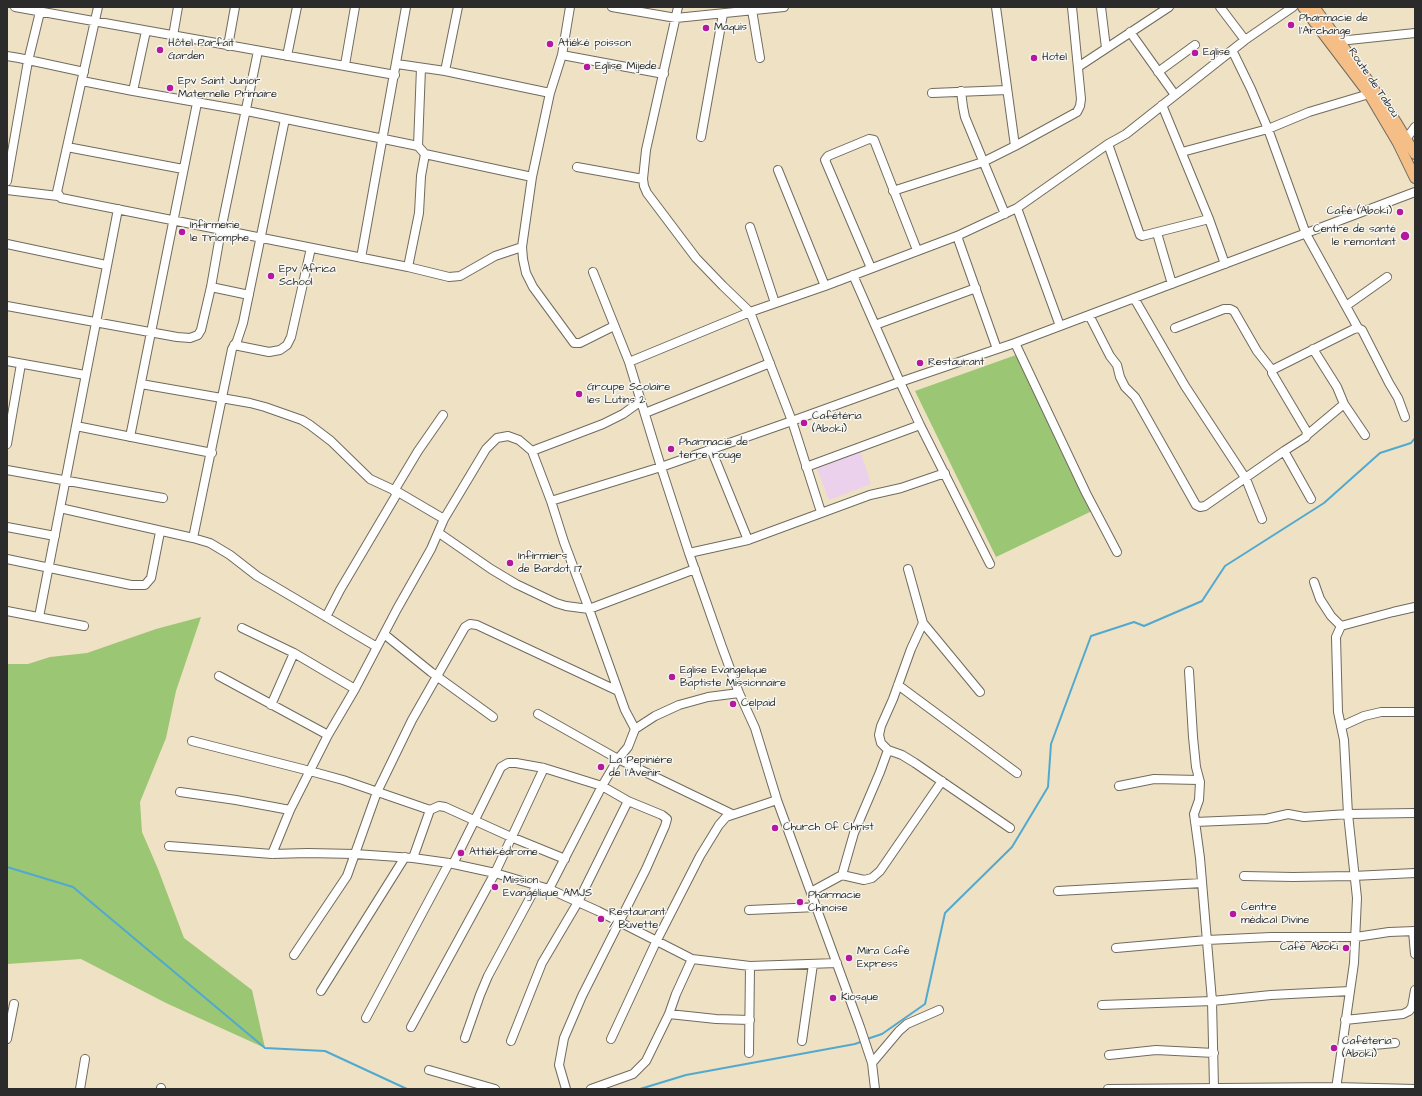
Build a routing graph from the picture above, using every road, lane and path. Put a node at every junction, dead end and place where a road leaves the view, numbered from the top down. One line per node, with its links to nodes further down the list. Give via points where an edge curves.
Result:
1 (14, 7): 23 (street)
2 (98, 7): 26 (street)
3 (178, 7): 30 (street)
4 (235, 7): 34 (street)
5 (297, 7): 40 (street)
6 (355, 7): 44 (street)
7 (406, 7): 43 (street)
8 (458, 7): 47 (street)
9 (570, 7): 38 (street)
10 (612, 7): 21 (street)
11 (678, 7): 25 (street)
12 (784, 7): 22 (street)
13 (996, 7): 53 (street)
14 (1072, 7): 45 (street)
15 (1101, 7): 35 (street)
16 (1169, 7): 28 (street)
17 (1220, 7): 31 (street)
18 (1293, 7): 31 (street)
19 (1303, 7): 58 (main road, Route de Tabou)
20 (1314, 7): 32 (main road, Route de Tabou)
21 (623, 8): 25 (street)
22 (752, 10): 24 (street); 41 (street)
23 (40, 12): 26 (street); 42 (street)
24 (723, 14): 25 (street); 66 (street)
25 (676, 18): 50 (street)
26 (95, 22): 27 (street); 48 (street)
27 (146, 31): 30 (street); 54 (street)
28 (1130, 32): 35 (street); 49 (street)
29 (1415, 33): 32 (street)
30 (173, 36): 34 (street)
31 (1245, 40): 36 (street)
32 (1339, 41): 68 (main road, Route de Tabou)
33 (1195, 45): 49 (street)
34 (228, 46): 37 (street)
35 (1106, 48): 45 (street)
36 (1232, 50): 59 (street); 65 (street)
37 (258, 51): 40 (street); 62 (street)
38 (562, 55): 50 (street); 56 (street)
39 (7, 56): 42 (street)
40 (287, 56): 44 (street)
41 (760, 58)
42 (28, 61): 48 (street); 83 (street)
43 (397, 64): 46 (street); 51 (street)
44 (344, 66): 51 (street)
45 (1078, 67): 71 (street, via 1081,99 1077,112)
46 (421, 68): 47 (street); 70 (street)
47 (445, 71): 56 (street)
48 (84, 72): 52 (street)
49 (1158, 72): 59 (street)
50 (664, 74): 81 (street, via 646,150)
51 (395, 75): 67 (street)
52 (82, 81): 54 (street); 72 (street)
53 (1007, 90): 55 (street); 71 (street)
54 (133, 91): 60 (street)
55 (962, 91): 57 (street); 76 (street, via 965,117)
56 (550, 93): 80 (street)
57 (932, 93)
58 (1369, 94): 65 (street, via 1309,112); 82 (main road, Route de Tabou)
59 (1175, 95): 61 (street)
60 (197, 103): 62 (street); 78 (street)
61 (1162, 105): 69 (street, via 1126,134); 73 (street)
62 (247, 111): 63 (street); 94 (street)
63 (285, 119): 67 (street); 98 (street)
64 (1415, 127): 68 (street)
65 (1268, 129): 73 (street); 96 (street)
66 (701, 137)
67 (382, 138): 70 (street); 103 (street)
68 (1406, 139): 75 (main road, Route de Tabou)
69 (1108, 144): 88 (street); 95 (street, via 1140,235)
70 (418, 146): 74 (street)
71 (1015, 146): 76 (street)
72 (67, 147): 78 (street); 87 (street)
73 (1182, 152): 91 (street)
74 (425, 154): 80 (street); 106 (street, via 419,212)
75 (1415, 154)
76 (983, 162): 85 (street); 90 (street)
77 (577, 166): 81 (street)
78 (183, 169): 92 (street)
79 (778, 170): 112 (street)
80 (532, 177): 100 (street)
81 (643, 178): 120 (street, via 647,193 696,258)
82 (1415, 178)
83 (7, 181)
84 (7, 190): 87 (street)
85 (893, 191): 102 (street); 107 (street, via 874,140 826,157 825,160)
86 (1415, 192): 96 (street)
87 (58, 196): 89 (street)
88 (1017, 208): 90 (street); 125 (street)
89 (118, 209): 92 (street); 105 (street)
90 (1005, 214): 97 (street)
91 (1209, 219): 95 (street); 104 (street)
92 (172, 220): 94 (street); 128 (street)
93 (750, 227): 117 (street)
94 (221, 230): 98 (street); 113 (street)
95 (1157, 232): 111 (street)
96 (1306, 234): 104 (street); 119 (street)
97 (957, 236): 102 (street); 114 (street)
98 (261, 238): 101 (street); 115 (street)
99 (7, 244): 105 (street)
100 (522, 247): 106 (street, via 495,256 460,276 444,276); 124 (street, via 526,273 533,287 574,343 580,343)
101 (311, 248): 103 (street); 130 (street, via 287,345 280,350 269,352)
102 (917, 250): 107 (street)
103 (361, 258): 106 (street)
104 (1225, 264): 111 (street)
105 (106, 266): 122 (street)
106 (408, 267)
107 (871, 268): 109 (street)
108 (593, 272): 124 (street)
109 (853, 275): 112 (street); 123 (street)
110 (1387, 277): 119 (street)
111 (1172, 284): 116 (street)
112 (825, 286): 117 (street)
113 (211, 287): 115 (street); 128 (street, via 201,330 194,338)
114 (976, 288): 123 (street); 131 (street)
115 (249, 295): 130 (street, via 241,331)
116 (1134, 298): 121 (street); 162 (street, via 1185,386)
117 (776, 303): 120 (street)
118 (7, 306): 122 (street)
119 (1346, 306): 127 (street)
120 (750, 312): 134 (street); 135 (street)
121 (1089, 315): 125 (street); 162 (street, via 1117,365 1125,386 1135,397 1196,505 1205,506)
122 (96, 322): 128 (street); 138 (street)
123 (875, 325): 139 (street)
124 (614, 326): 134 (street)
125 (1060, 326): 129 (street)
126 (1174, 328): 137 (street, via 1230,309 1234,311)
127 (1358, 328): 132 (street); 146 (street, via 1362,330 1398,398)
128 (150, 332): 140 (street)
129 (1015, 343): 131 (street); 178 (street)
130 (234, 345): 141 (street)
131 (997, 349): 139 (street)
132 (1313, 349): 137 (street); 143 (street)
133 (7, 362): 136 (street)
134 (628, 362): 142 (street)
135 (770, 363): 144 (street); 147 (street)
136 (21, 364): 138 (street); 153 (street)
137 (1272, 370): 150 (street)
138 (85, 375): 149 (street)
139 (900, 382): 147 (street); 148 (street)
140 (141, 384): 141 (street); 152 (street)
141 (222, 398): 157 (street); 164 (street, via 265,407 306,423 331,441 370,479)
142 (640, 401): 144 (street); 155 (street, via 623,414 603,424)
143 (1344, 404): 150 (street); 151 (street)
144 (645, 413): 158 (street)
145 (443, 415): 164 (street, via 418,451)
146 (1405, 417)
147 (792, 421): 154 (street); 159 (street)
148 (920, 425): 159 (street); 161 (street)
149 (76, 426): 152 (street); 163 (street)
150 (1307, 435): 156 (street)
151 (1365, 435)
152 (130, 437): 157 (street)
153 (7, 444)
154 (711, 449): 158 (street); 177 (street)
155 (532, 451): 167 (street); 170 (street, via 519,440 508,436 497,438 477,462)
156 (1284, 451): 162 (street); 166 (street)
157 (212, 453): 176 (street)
158 (661, 467): 167 (street); 179 (street)
159 (806, 467): 169 (street)
160 (7, 470): 163 (street)
161 (945, 473): 169 (street); 181 (street)
162 (1246, 479): 171 (street)
163 (66, 480): 165 (street); 168 (street)
164 (396, 491): 170 (street); 190 (street)
165 (163, 498)
166 (1311, 499)
167 (551, 501): 187 (street)
168 (60, 508): 173 (street); 175 (street)
169 (821, 512): 177 (street)
170 (444, 519): 174 (street)
171 (1262, 519)
172 (7, 527): 175 (street)
173 (160, 532): 176 (street); 182 (street, via 151,578 145,585 132,585)
174 (439, 533): 187 (street, via 516,584 556,603); 195 (street)
175 (55, 536): 182 (street)
176 (193, 538): 190 (street, via 210,543 257,576)
177 (748, 540): 179 (street)
178 (1117, 552)
179 (689, 553): 183 (street)
180 (7, 559): 182 (street)
181 (990, 564)
182 (49, 567): 189 (street)
183 (695, 569): 187 (street); 205 (street)
184 (908, 570): 191 (street)
185 (1314, 582): 193 (street, via 1320,599)
186 (1415, 607): 193 (street)
187 (589, 609): 203 (street)
188 (7, 611): 189 (street)
189 (38, 617): 192 (street)
190 (326, 617): 196 (street)
191 (923, 623): 201 (street); 204 (street)
192 (84, 626)
193 (1341, 626): 210 (street, via 1336,637 1336,670 1338,712)
194 (242, 628): 197 (street)
195 (384, 634): 196 (street); 200 (street)
196 (377, 647): 202 (street)
197 (294, 653): 202 (street); 206 (street)
198 (1189, 671): 219 (street)
199 (219, 676): 206 (street)
200 (438, 676): 203 (street, via 465,627 474,624); 209 (street); 224 (street, via 412,720)
201 (898, 685): 214 (street, via 879,735 881,743); 218 (street)
202 (355, 689): 212 (street)
203 (618, 691): 211 (street)
204 (980, 692)
205 (739, 693): 211 (street, via 708,697 679,705); 225 (street, via 755,728)
206 (271, 704): 212 (street)
207 (1415, 712): 210 (street, via 1380,712)
208 (538, 714): 215 (street)
209 (493, 717)
210 (1342, 726): 231 (street)
211 (635, 729): 215 (street, via 628,747)
212 (328, 735): 217 (street)
213 (192, 741): 217 (street)
214 (888, 750): 220 (street, via 902,755); 244 (street, via 854,833)
215 (618, 759): 221 (street); 230 (street)
216 (544, 768): 221 (street); 232 (street, via 516,763 508,763 501,767); 235 (street)
217 (310, 771): 224 (street); 227 (street)
218 (1017, 773)
219 (1199, 780): 222 (street, via 1154,779); 233 (street)
220 (942, 781): 234 (street); 244 (street, via 880,871 872,878 864,880)
221 (602, 786): 226 (street); 240 (street)
222 (1119, 786)
223 (180, 792): 227 (street)
224 (377, 792): 228 (street); 238 (street)
225 (777, 800): 230 (street); 251 (street)
226 (628, 802): 252 (street); 255 (street, via 665,817 667,822)
227 (290, 810): 237 (street)
228 (430, 810): 232 (street, via 439,806 445,807); 239 (street)
229 (1415, 813): 231 (street)
230 (732, 814): 259 (street, via 719,825 700,856)
231 (1348, 814): 233 (street, via 1304,817 1288,814 1266,819); 246 (street)
232 (474, 820): 235 (street); 241 (street)
233 (1195, 822): 247 (street)
234 (1010, 828)
235 (512, 837): 240 (street); 242 (street)
236 (169, 846): 237 (street)
237 (272, 854): 238 (street)
238 (355, 854): 239 (street); 262 (street, via 347,876)
239 (409, 858): 241 (street); 268 (street)
240 (565, 859): 249 (street)
241 (451, 863): 242 (street); 275 (street)
242 (495, 873): 248 (street); 278 (street)
243 (1415, 873): 246 (street)
244 (842, 875): 251 (street)
245 (1244, 876): 246 (street)
246 (1353, 876): 257 (street, via 1357,898)
247 (1202, 883): 250 (street); 258 (street)
248 (537, 885): 249 (street); 279 (street, via 488,976)
249 (549, 889): 252 (street)
250 (1058, 891)
251 (811, 892): 253 (street)
252 (578, 902): 255 (street); 282 (street, via 542,963)
253 (817, 907): 254 (street); 264 (street)
254 (749, 910)
255 (619, 922): 259 (street); 297 (street, via 564,1038 559,1064)
256 (1414, 931): 257 (street); 261 (street)
257 (1356, 937): 258 (street); 269 (street)
258 (1207, 940): 260 (street); 270 (street)
259 (656, 942): 263 (street); 281 (street)
260 (1116, 948)
261 (1415, 954)
262 (294, 955)
263 (692, 959): 266 (street); 274 (street)
264 (837, 963): 265 (street); 290 (street)
265 (813, 964): 266 (street); 283 (street)
266 (750, 966): 276 (street)
267 (1415, 990): 277 (street, via 1412,1007 1403,1014)
268 (322, 991)
269 (1350, 991): 270 (street); 277 (street)
270 (1212, 1001): 272 (street); 287 (street)
271 (14, 1004): 280 (street)
272 (1102, 1005)
273 (939, 1010): 290 (street, via 907,1024)
274 (669, 1014): 276 (street); 298 (street, via 646,1061 633,1074)
275 (366, 1018)
276 (750, 1020): 286 (street)
277 (1345, 1020): 285 (street)
278 (410, 1027)
279 (465, 1038)
280 (7, 1039)
281 (611, 1039)
282 (511, 1041)
283 (802, 1041)
284 (1395, 1043): 285 (street)
285 (1342, 1048): 294 (street)
286 (749, 1053)
287 (1214, 1053): 288 (street, via 1156,1050); 292 (street)
288 (1109, 1055)
289 (85, 1060): 295 (street)
290 (872, 1063): 299 (street)
291 (429, 1070): 296 (street)
292 (1214, 1088): 301 (street); 302 (street)
293 (1284, 1088): 294 (street); 302 (street)
294 (1336, 1088): 303 (street)
295 (80, 1089)
296 (495, 1089)
297 (566, 1089)
298 (591, 1089)
299 (875, 1089)
300 (1108, 1089): 301 (street)
301 (1183, 1089)
302 (1231, 1089)
303 (1415, 1089)

